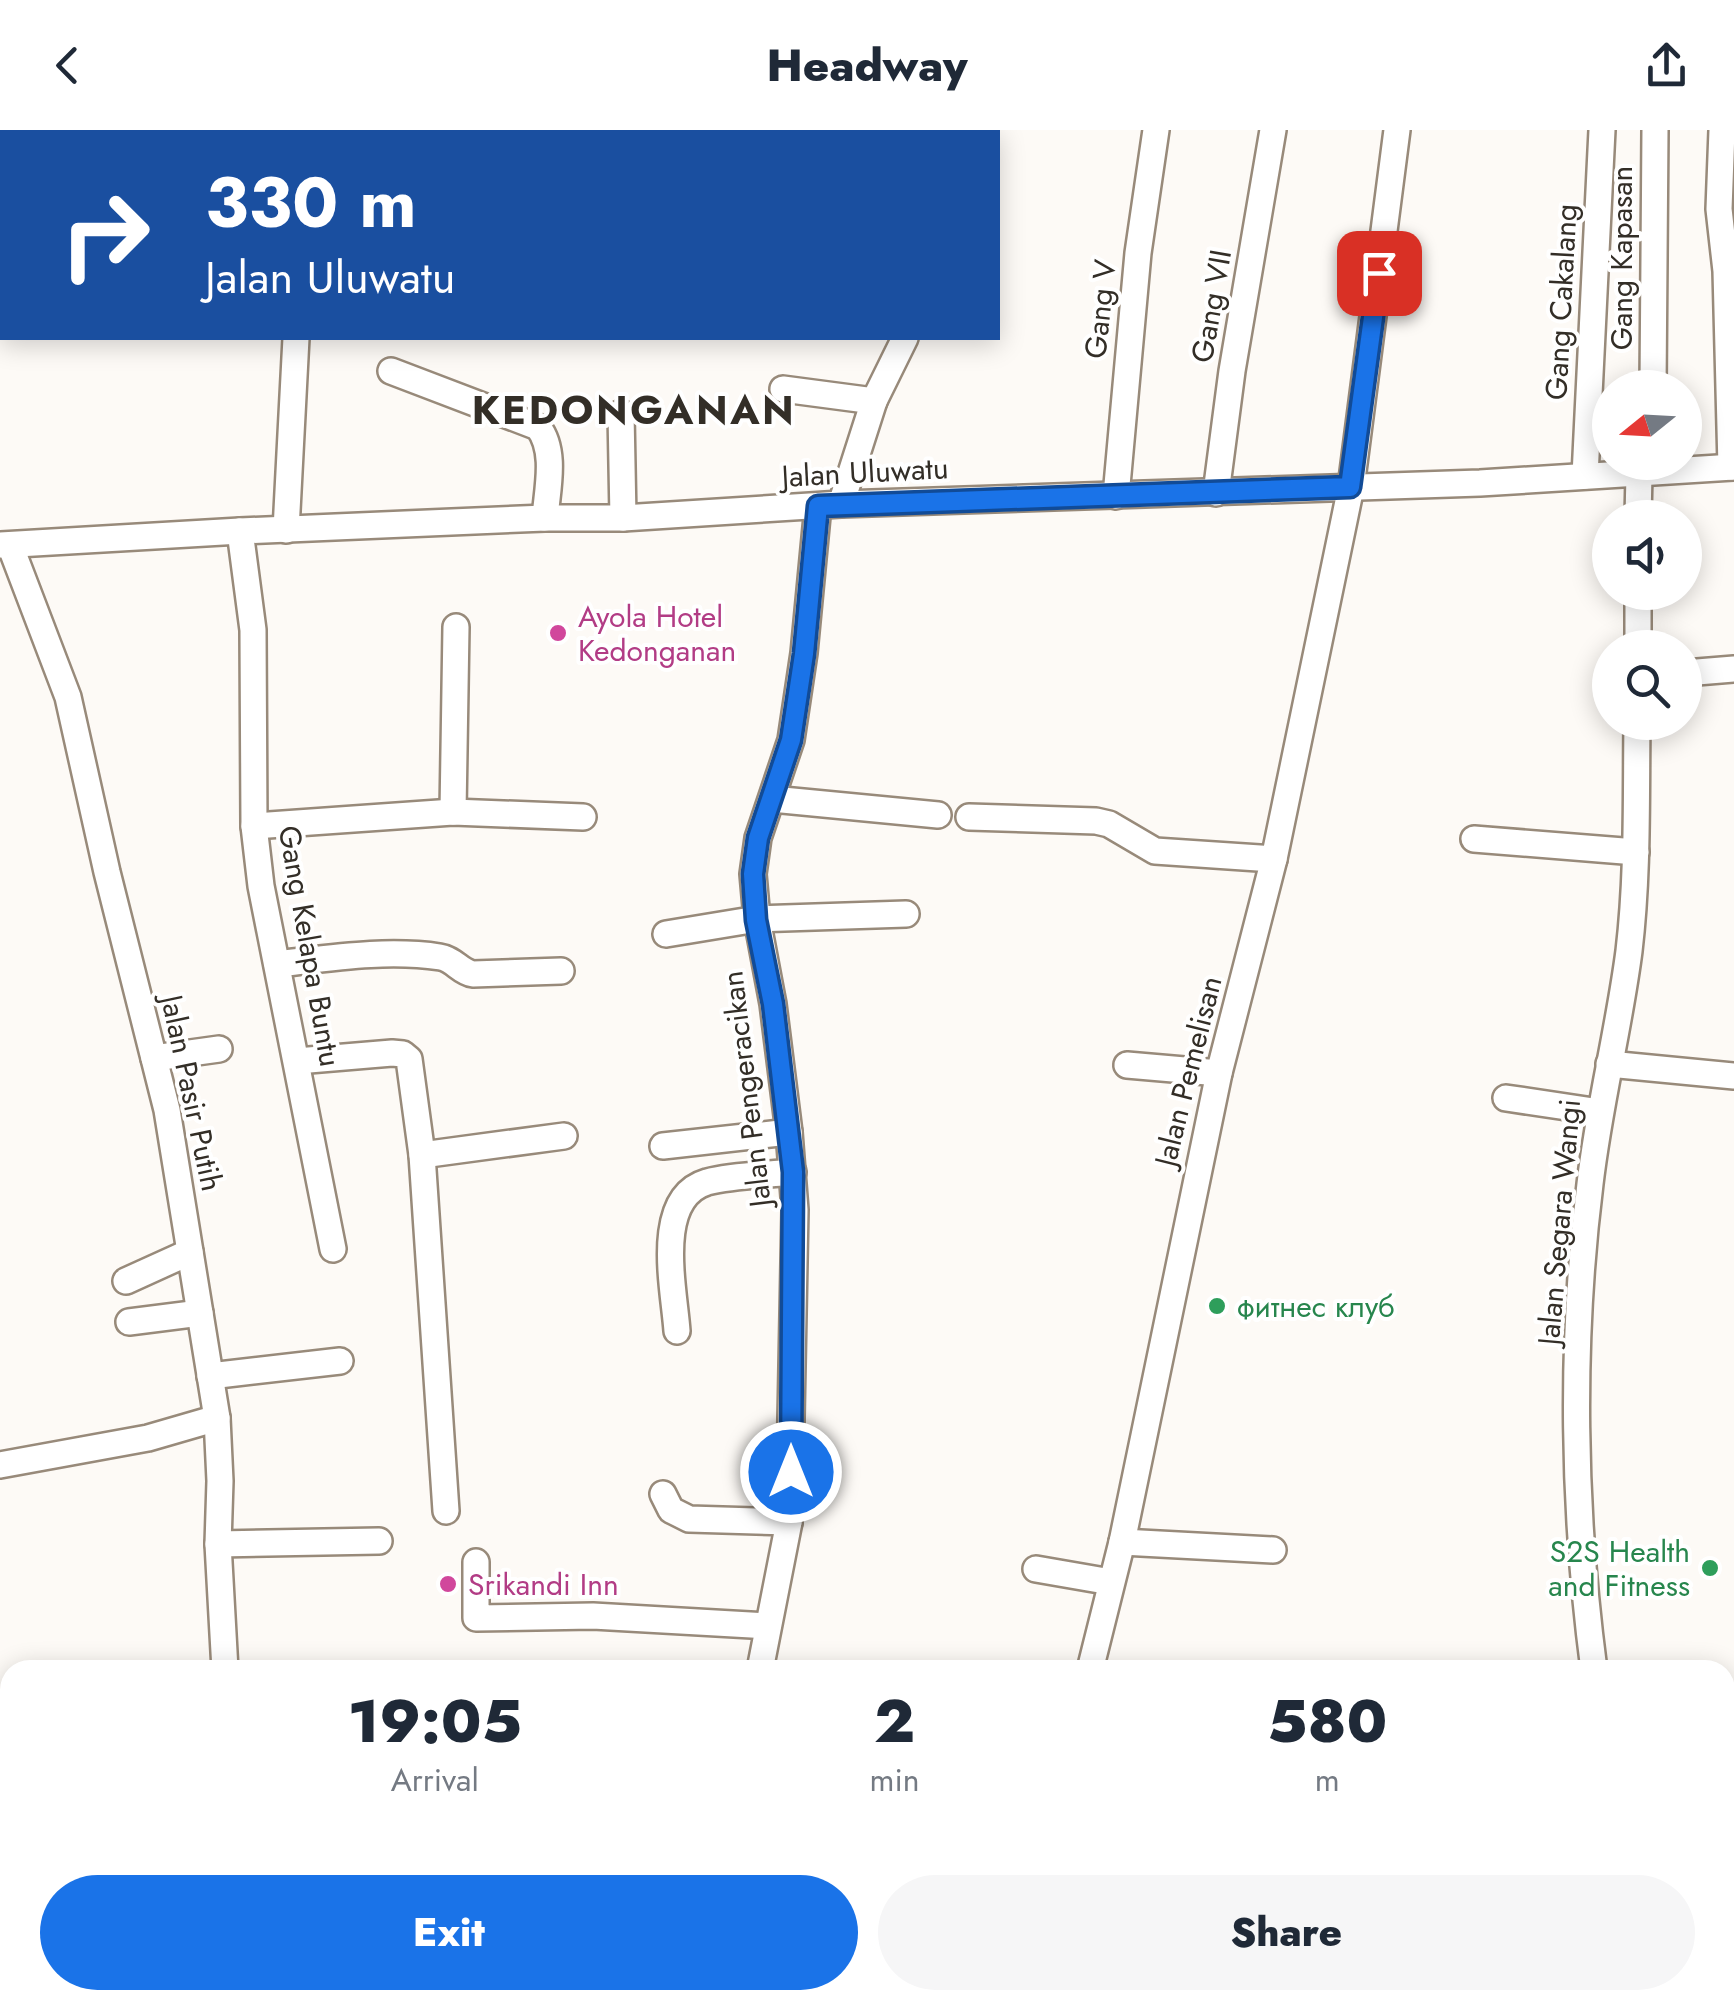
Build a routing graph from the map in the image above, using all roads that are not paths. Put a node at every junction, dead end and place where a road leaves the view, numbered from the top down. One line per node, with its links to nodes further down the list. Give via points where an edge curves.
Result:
1 (1156, 130): 20 (street, Gang V)
2 (1273, 130): 19 (street, Gang VII)
3 (1398, 130): 18 (street, Jalan Pemelisan)
4 (1602, 130): 17 (street, Gang Cakalang)
5 (1655, 130): 10 (street, Gang Kapasan)
6 (1722, 130): 14 (street)
7 (296, 340): 24 (street)
8 (904, 340): 12 (street, Jalan Pengeracikan)
9 (390, 370): 22 (street, via 538,428 549,458)
10 (1653, 370)
11 (783, 389): 12 (street)
12 (874, 401): 21 (street, Jalan Pengeracikan)
13 (621, 413): 23 (street)
14 (1733, 467): 15 (street, Jalan Uluwatu)
15 (1702, 468)
16 (1592, 475): 17 (street, Jalan Uluwatu)
17 (1585, 476): 18 (street, Jalan Uluwatu)
18 (1350, 487): 19 (street, Jalan Uluwatu); 39 (street, Jalan Pemelisan)
19 (1216, 493): 20 (street, Jalan Uluwatu)
20 (1116, 496): 21 (street, Jalan Uluwatu)
21 (829, 505): 23 (street, Jalan Uluwatu); 31 (street, Jalan Pengeracikan, via 791,740)
22 (545, 518): 23 (street, Jalan Uluwatu); 24 (street, Jalan Uluwatu)
23 (623, 518)
24 (286, 530): 25 (street, Jalan Uluwatu)
25 (240, 532): 26 (street, Jalan Uluwatu); 36 (street, Gang Kelapa Buntu, via 256,674)
26 (5, 545): 46 (street, Jalan Pasir Putih, via 68,697)
27 (456, 627): 32 (street)
28 (1734, 669): 29 (street)
29 (1702, 672)
30 (1637, 740): 38 (street, Jalan Segara Wangi)
31 (772, 799): 33 (street); 41 (street, Jalan Pengeracikan, via 754,857)
32 (453, 812): 34 (street); 36 (street)
33 (938, 815)
34 (582, 817)
35 (969, 817): 39 (street, via 1096,821 1156,851)
36 (254, 826): 43 (street, Gang Kelapa Buntu)
37 (1474, 839): 38 (street)
38 (1636, 852): 48 (street, Jalan Segara Wangi, via 1630,947)
39 (1274, 859): 50 (street, Jalan Pemelisan)
40 (906, 914): 41 (street)
41 (756, 920): 42 (street); 54 (street, Jalan Pengeracikan)
42 (666, 934)
43 (276, 964): 44 (street, via 396,953 446,958 474,974); 47 (street, Gang Kelapa Buntu)
44 (561, 970)
45 (219, 1049): 46 (street)
46 (154, 1058): 60 (street, Jalan Pasir Putih)
47 (297, 1060): 57 (street, via 406,1055); 59 (street, Gang Kelapa Buntu)
48 (1609, 1064): 51 (street); 53 (street, Jalan Segara Wangi)
49 (1127, 1066): 50 (street)
50 (1219, 1073): 73 (street, Jalan Pemelisan)
51 (1734, 1076)
52 (1506, 1098): 53 (street)
53 (1600, 1112): 83 (street, Jalan Segara Wangi, via 1580,1306 1578,1424)
54 (789, 1132): 56 (street); 58 (street, Jalan Pengeracikan)
55 (564, 1136): 57 (street)
56 (662, 1146)
57 (422, 1155): 70 (street)
58 (793, 1172): 64 (street, via 706,1182 681,1199 672,1229); 71 (street, Jalan Pengeracikan)
59 (333, 1250)
60 (190, 1252): 61 (street); 62 (street, Jalan Pasir Putih)
61 (126, 1281)
62 (200, 1313): 63 (street); 66 (street, Jalan Pasir Putih)
63 (129, 1322)
64 (677, 1331)
65 (340, 1361): 66 (street)
66 (210, 1376): 67 (street, Jalan Pasir Putih)
67 (217, 1418): 68 (street); 74 (street, Jalan Pasir Putih)
68 (0, 1465)
69 (663, 1494): 71 (street, via 672,1510 689,1519)
70 (446, 1511)
71 (789, 1522): 79 (street, Jalan Pengeracikan)
72 (379, 1541): 74 (street)
73 (1122, 1542): 75 (street); 78 (street, Jalan Pemelisan)
74 (218, 1544): 80 (street, Jalan Pasir Putih)
75 (1273, 1550)
76 (476, 1562): 79 (street, via 476,1618 594,1616)
77 (1036, 1570): 78 (street)
78 (1111, 1582): 82 (street, Jalan Pemelisan)
79 (768, 1626): 81 (street, Jalan Pengeracikan)
80 (224, 1660)
81 (762, 1660)
82 (1092, 1660)
83 (1593, 1660)

